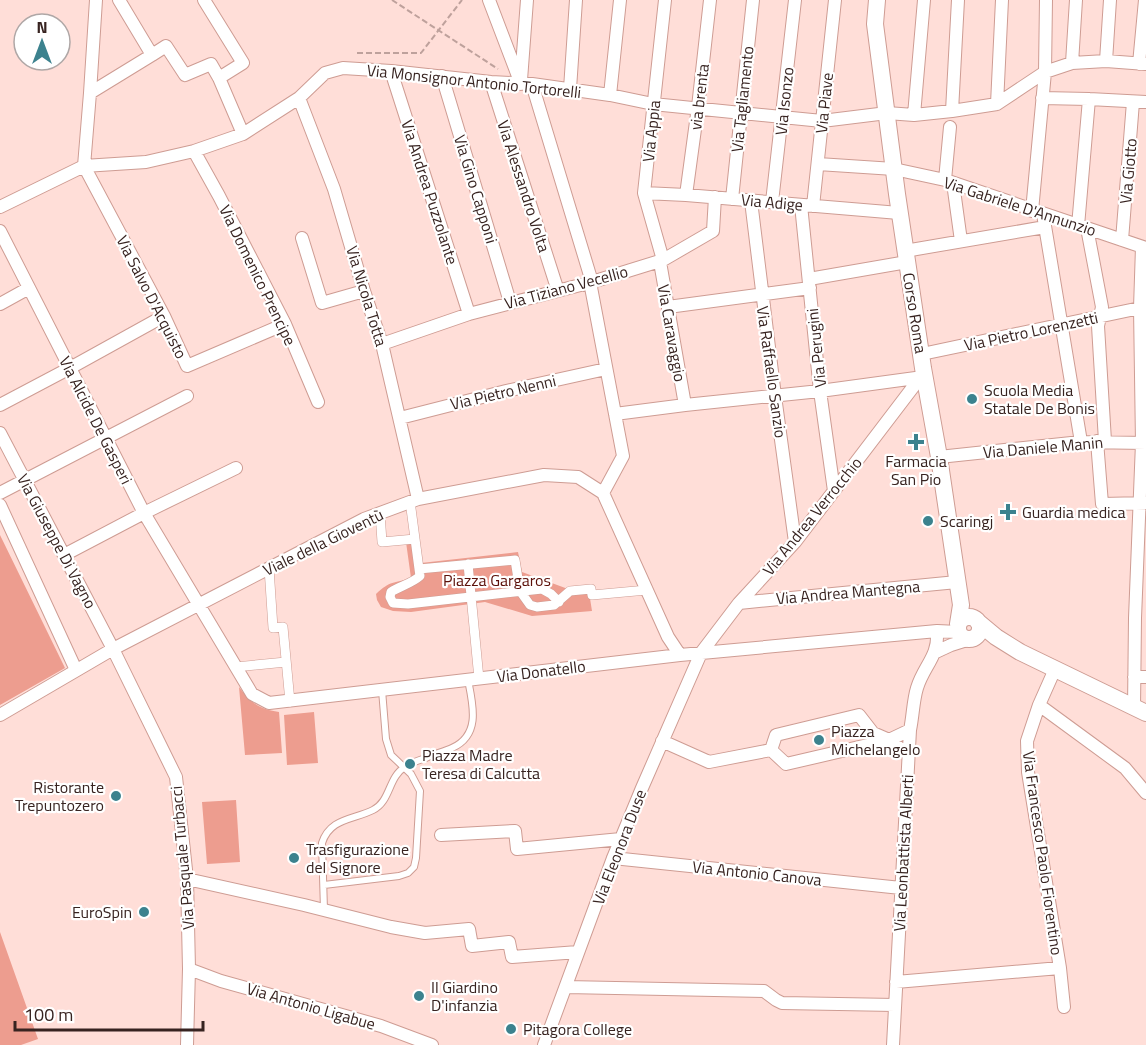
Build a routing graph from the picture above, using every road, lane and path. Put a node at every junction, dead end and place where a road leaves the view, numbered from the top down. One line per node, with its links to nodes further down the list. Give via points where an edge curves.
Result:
1 (96, 0): 37 (street)
2 (119, 0): 25 (street)
3 (204, 0): 33 (street, via 243,63)
4 (392, 0): 23 (path)
5 (462, 0): 23 (path)
6 (489, 0): 35 (street)
7 (527, 0): 35 (street)
8 (576, 0): 36 (street)
9 (620, 0): 38 (street)
10 (665, 0): 43 (street, Via Appia)
11 (710, 0): 45 (street, via brenta)
12 (753, 0): 47 (street, Via Tagliamento)
13 (795, 0): 50 (street, Via Isonzo)
14 (836, 0): 51 (street, Via Piave)
15 (877, 0): 48 (main road, Corso Roma, via 875,24)
16 (924, 0): 49 (street)
17 (958, 0): 46 (street)
18 (1002, 0): 44 (street)
19 (1046, 0): 30 (street)
20 (1076, 0): 27 (street)
21 (1110, 0): 26 (street)
22 (1144, 0): 28 (street)
23 (440, 31): 24 (path, via 422,53); 31 (path)
24 (357, 53)
25 (152, 55): 33 (street, via 166,46 185,75 210,64); 37 (street)
26 (1106, 61): 27 (street); 28 (street)
27 (1072, 63): 30 (street)
28 (1143, 64)
29 (390, 71): 32 (street, Via Monsignor Antonio Tortorelli); 39 (street, Via Monsignor Antonio Tortorelli, via 343,68 325,73); 87 (street, Via Andrea Puzzolante)
30 (1045, 72): 40 (street); 44 (street)
31 (504, 73)
32 (442, 76): 34 (street, Via Monsignor Antonio Tortorelli); 83 (street, Via Gino Capponi)
33 (219, 78): 53 (street)
34 (490, 82): 35 (street, Via Monsignor Antonio Tortorelli); 81 (street, Via Alessandro Volta)
35 (526, 84): 36 (street, Via Monsignor Antonio Tortorelli); 77 (street)
36 (570, 89): 38 (street, Via Monsignor Antonio Tortorelli)
37 (90, 93): 56 (street)
38 (610, 96): 43 (street, Via Monsignor Antonio Tortorelli)
39 (299, 98): 53 (street, Via Monsignor Antonio Tortorelli); 80 (street, Via Nicola Totta, via 334,189)
40 (1042, 98): 41 (street); 68 (street)
41 (1089, 99): 42 (street); 69 (street)
42 (1140, 102): 72 (street, Via Giotto)
43 (653, 104): 45 (street, Via Monsignor Antonio Tortorelli); 59 (street, Via Appia)
44 (997, 104): 46 (street, Via Monsignor Antonio Tortorelli)
45 (698, 107): 47 (street, Via Monsignor Antonio Tortorelli); 60 (street, via brenta)
46 (952, 111): 49 (street, Via Monsignor Antonio Tortorelli)
47 (740, 113): 50 (street, Via Monsignor Antonio Tortorelli); 62 (street, Via Tagliamento)
48 (887, 113): 49 (street, Via Monsignor Antonio Tortorelli); 51 (street, Via Monsignor Antonio Tortorelli); 57 (main road, Corso Roma)
49 (914, 115)
50 (782, 117): 51 (street, Via Monsignor Antonio Tortorelli); 64 (street, Via Isonzo)
51 (822, 121): 55 (street, Via Piave)
52 (951, 127): 58 (street)
53 (243, 134): 54 (street, Via Monsignor Antonio Tortorelli)
54 (194, 152): 56 (street, Via Monsignor Antonio Tortorelli, via 146,162); 90 (street, Via Domenico Prencipe)
55 (818, 164): 57 (street, Via Gabriele D'Annunzio); 65 (street, Via Piave)
56 (84, 166): 66 (street); 88 (street, Via Salvo D'Acquisto)
57 (894, 169): 58 (street, Via Gabriele D'Annunzio); 67 (main road, Corso Roma)
58 (949, 182): 68 (street, Via Gabriele D'Annunzio); 73 (street)
59 (644, 193): 60 (street, Via Adige); 76 (street, Via Appia)
60 (686, 195): 61 (street, Via Adige)
61 (715, 197): 62 (street, Via Adige); 76 (street, Via Tiziano Vecellio, via 713,231)
62 (732, 199): 63 (street, Via Adige)
63 (751, 201): 64 (street, Via Adige); 82 (street, Via Raffaello Sanzio)
64 (772, 202): 65 (street, Via Adige)
65 (807, 205): 67 (street, Via Adige); 78 (street, Via Perugini)
66 (0, 207)
67 (900, 213): 75 (main road, Corso Roma)
68 (1040, 217): 69 (street, Via Gabriele D'Annunzio); 73 (street); 91 (street)
69 (1083, 227): 72 (street, Via Gabriele D'Annunzio); 89 (street, via 1102,307)
70 (0, 231): 79 (street, Via Alcide De Gasperi)
71 (302, 238): 80 (street, via 322,303)
72 (1122, 240): 74 (street, Via Gabriele D'Annunzio)
73 (961, 242): 75 (street)
74 (1144, 248): 86 (street)
75 (906, 256): 78 (street); 94 (main road, Corso Roma)
76 (662, 261): 77 (street, Via Tiziano Vecellio); 85 (street, Via Caravaggio)
77 (591, 282): 81 (street, Via Tiziano Vecellio); 96 (street)
78 (809, 284): 82 (street); 98 (street, Via Perugini)
79 (29, 288): 84 (street); 95 (street, Via Alcide De Gasperi)
80 (364, 291): 93 (street, Via Nicola Totta)
81 (558, 291): 83 (street, Via Tiziano Vecellio)
82 (762, 295): 85 (street); 100 (street, Via Raffaello Sanzio)
83 (510, 302): 87 (street, Via Tiziano Vecellio)
84 (0, 304)
85 (668, 308): 103 (street, Via Caravaggio)
86 (1140, 308): 89 (street, Via Pietro Lorenzetti); 92 (street)
87 (469, 314): 93 (street, Via Tiziano Vecellio)
88 (164, 316): 90 (street, Via Salvo D'Acquisto, via 187,366); 95 (street)
89 (1100, 316): 91 (street, Via Pietro Lorenzetti); 108 (street)
90 (285, 324): 101 (street, Via Domenico Prencipe)
91 (1062, 325): 94 (street, Via Pietro Lorenzetti); 109 (street)
92 (1143, 338): 110 (street)
93 (382, 344): 105 (street, Via Nicola Totta)
94 (922, 354): 97 (main road, Corso Roma)
95 (69, 368): 102 (street); 107 (street, Via Alcide De Gasperi)
96 (606, 369): 104 (street); 105 (street, Via Pietro Nenni)
97 (922, 377): 98 (street); 111 (main road, Corso Roma); 114 (street, Via Andrea Verrocchio)
98 (820, 391): 100 (street); 114 (street, Via Perugini)
99 (187, 396): 107 (street)
100 (775, 396): 103 (street); 123 (street, Via Raffaello Sanzio)
101 (318, 402)
102 (0, 405)
103 (685, 405): 104 (street)
104 (615, 414): 115 (street, via 623,456)
105 (400, 418): 117 (street, Via Nicola Totta)
106 (1, 436): 113 (street, Via Giuseppe Di Vagno)
107 (106, 438): 113 (street); 120 (street, Via Alcide De Gasperi)
108 (1101, 441): 109 (street, Via Daniele Manin); 110 (street, Via Daniele Manin); 118 (street, via 1102,504)
109 (1081, 442): 111 (street, Via Daniele Manin)
110 (1144, 443): 118 (street)
111 (939, 457): 128 (main road, Corso Roma)
112 (236, 468): 120 (street)
113 (25, 480): 116 (street); 124 (street, Via Giuseppe Di Vagno)
114 (834, 491): 123 (street, Via Andrea Verrocchio)
115 (603, 493): 117 (street, Viale della Gioventù, via 578,477 544,475); 129 (street)
116 (0, 494)
117 (414, 500): 121 (street, Viale della Gioventù); 122 (street)
118 (1143, 503): 135 (street)
119 (0, 505): 145 (street)
120 (144, 513): 124 (street); 134 (street, Via Alcide De Gasperi)
121 (380, 513): 122 (street, via 382,542); 126 (street, Viale della Gioventù)
122 (415, 539): 127 (street)
123 (795, 542): 133 (street, Via Andrea Verrocchio)
124 (64, 555): 138 (street, Via Giuseppe Di Vagno)
125 (468, 564): 127 (street); 130 (street, via 515,560); 131 (street)
126 (269, 568): 134 (street, Viale della Gioventù); 142 (street, via 273,628 283,627)
127 (419, 569): 131 (street, via 420,576 415,581 391,592 393,603)
128 (957, 582): 133 (street, Via Andrea Mantegna); 137 (main road, Corso Roma)
129 (647, 590): 132 (street, via 592,595 591,589 570,591); 141 (street)
130 (520, 591): 131 (street); 132 (street, via 542,589); 132 (street, via 530,605 537,607)
131 (471, 597): 147 (street)
132 (559, 602)
133 (739, 603): 140 (street, Via Andrea Verrocchio)
134 (198, 605): 138 (street, Viale della Gioventù); 143 (street, Via Donatello)
135 (1140, 618): 146 (street)
136 (937, 631): 137 (street); 139 (street, Via Leonbattista Alberti); 140 (street, Via Donatello)
137 (967, 631): 139 (street); 144 (main road, via 996,637)
138 (113, 649): 145 (street, Viale della Gioventù); 163 (street, Via Pasquale Turbacci, via 176,777)
139 (936, 652): 153 (street, Via Leonbattista Alberti, via 917,687)
140 (701, 653): 141 (street, Via Donatello); 155 (street, Via Eleonora Duse)
141 (680, 655): 147 (street, Via Donatello)
142 (286, 662): 143 (street); 149 (street)
143 (235, 667): 149 (street, Via Donatello, via 252,694 269,704)
144 (1055, 669): 150 (street, Via Francesco Paolo Fiorentino); 151 (main road)
145 (76, 670): 152 (street, Viale della Gioventù)
146 (1140, 677): 151 (street)
147 (473, 679): 148 (street, Via Donatello); 158 (lane, via 473,717 464,740)
148 (382, 690): 149 (street, Via Donatello); 158 (lane, via 391,755)
149 (290, 702)
150 (1039, 705): 159 (street, via 1125,768); 168 (street, Via Francesco Paolo Fiorentino, via 1027,741 1028,772)
151 (1140, 711)
152 (0, 715)
153 (910, 730): 154 (street); 157 (street, Via Leonbattista Alberti)
154 (889, 740): 156 (street, via 786,764); 156 (street, via 873,733 859,715 776,735); 157 (street)
155 (662, 741): 156 (street, via 709,762); 161 (street, Via Eleonora Duse)
156 (771, 750)
157 (909, 755): 165 (street, Via Leonbattista Alberti)
158 (405, 766): 164 (lane, via 395,775 385,799 375,809 334,825 325,834); 164 (lane, via 420,790 414,867 399,876)
159 (1146, 793)
160 (441, 835): 161 (street, via 515,831 517,849)
161 (621, 839): 162 (street, Via Eleonora Duse)
162 (613, 858): 165 (street, Via Antonio Canova); 167 (street, Via Eleonora Duse)
163 (187, 879): 166 (street); 169 (street, Via Pasquale Turbacci)
164 (324, 885): 166 (lane)
165 (901, 888): 170 (street, Via Leonbattista Alberti)
166 (324, 910): 167 (street, via 425,933 469,928 472,946 509,942 512,957)
167 (578, 952): 171 (street, Via Eleonora Duse)
168 (1060, 968): 170 (street); 173 (street, Via Francesco Paolo Fiorentino)
169 (189, 969): 174 (street, Via Pasquale Turbacci); 175 (street, Via Antonio Ligabue)
170 (896, 982): 172 (street, Via Leonbattista Alberti)
171 (566, 987): 172 (street, via 764,991 782,1003); 176 (street, Via Eleonora Duse)
172 (895, 1005): 177 (street, Via Leonbattista Alberti)
173 (1064, 1007)
174 (187, 1045)
175 (432, 1045)
176 (544, 1045)
177 (893, 1045)

